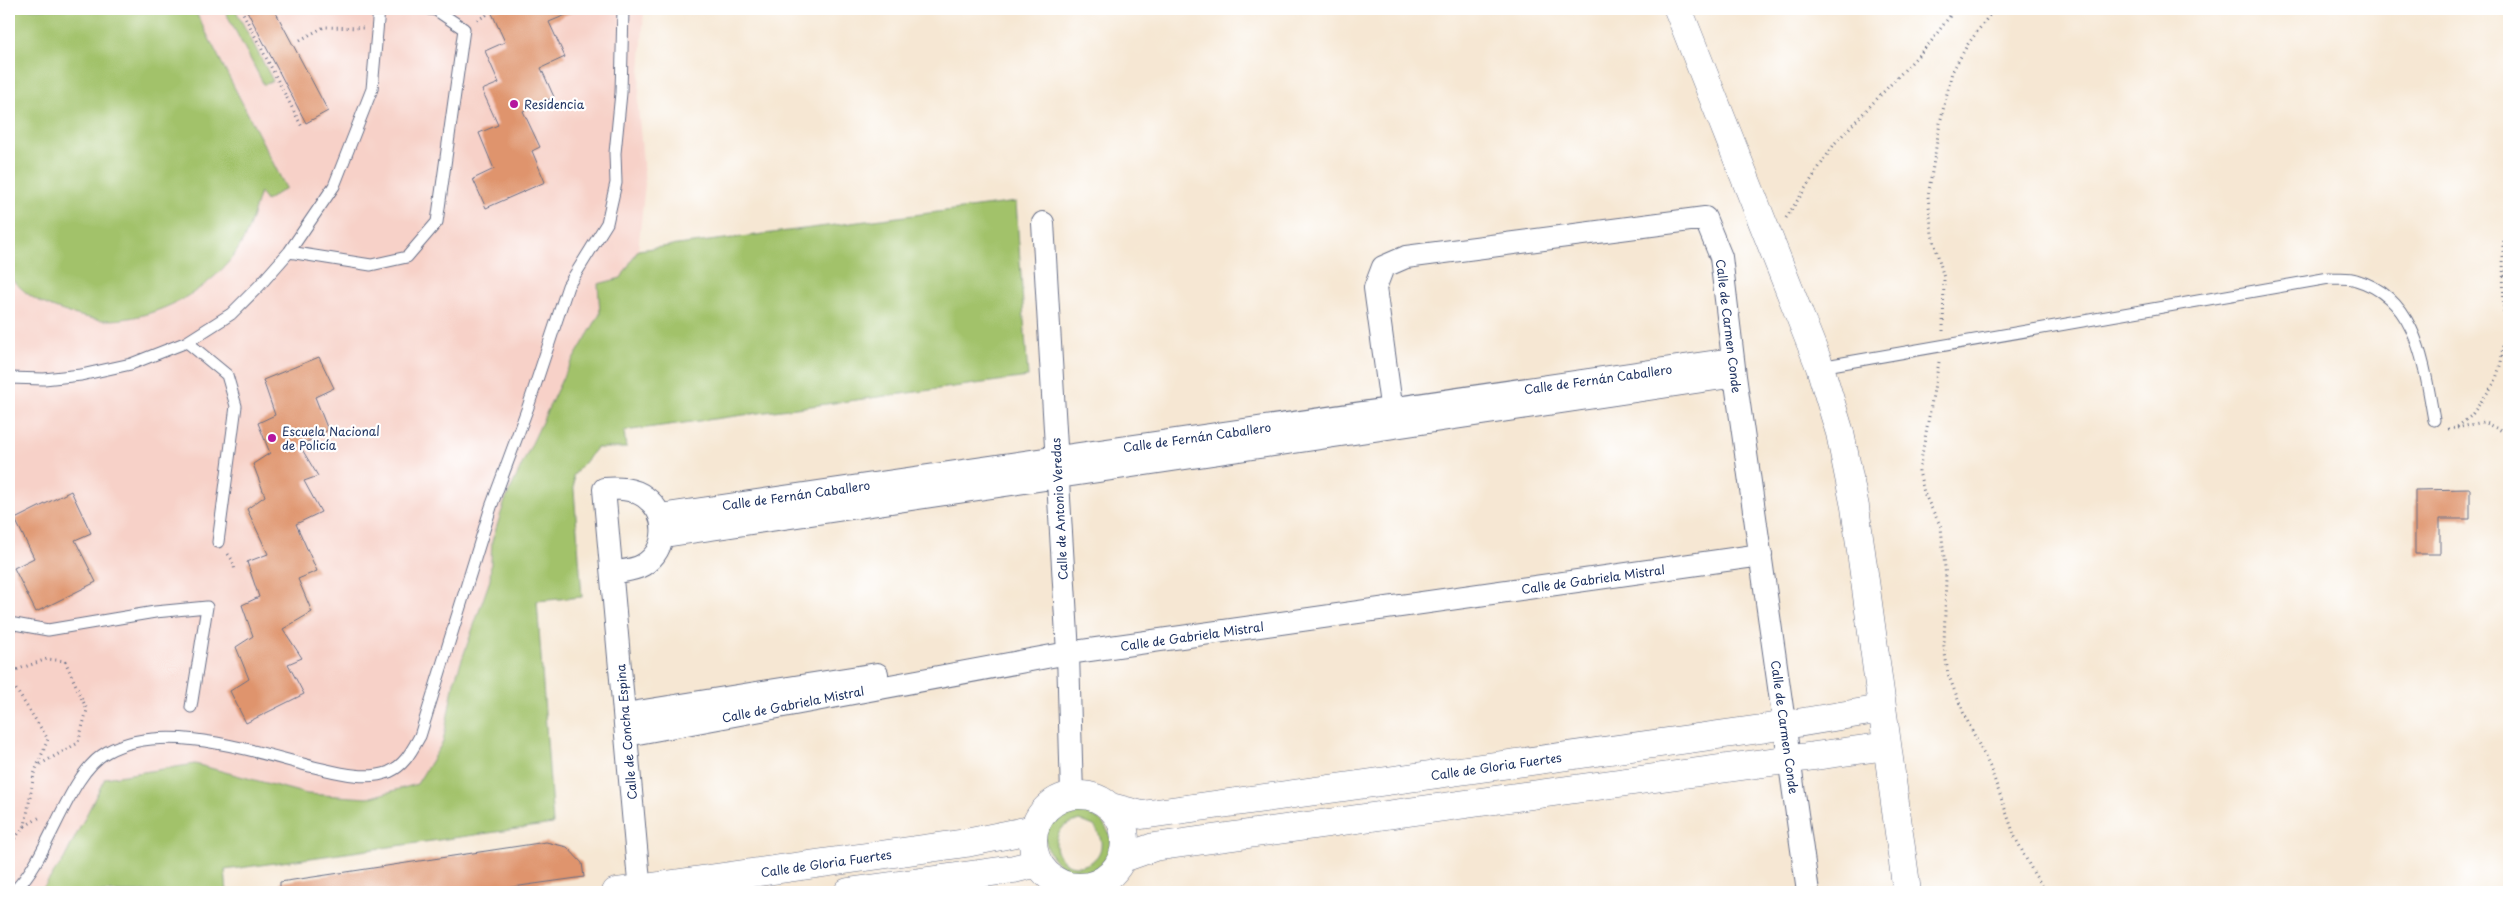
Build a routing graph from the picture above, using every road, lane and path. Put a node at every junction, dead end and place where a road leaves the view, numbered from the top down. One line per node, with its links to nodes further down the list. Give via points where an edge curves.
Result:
1 (240, 9): 10 (path)
2 (379, 9): 8 (lane)
3 (429, 9): 14 (lane, via 436,10 464,29 437,222 407,257 371,265)
4 (623, 9): 50 (lane, via 616,183 607,223 568,286 491,507 420,736 406,761 388,772 362,775 339,773 215,743 162,739 131,742 106,752 82,775 37,862)
5 (1678, 9): 13 (street)
6 (1955, 9): 13 (path, via 1930,43 1835,143 1782,224)
7 (1994, 9): 18 (path, via 1952,72 1928,196 1932,234 1944,278)
8 (377, 29): 9 (path, via 324,27); 14 (lane, via 372,89 334,186)
9 (300, 40)
10 (303, 129)
11 (2509, 213): 16 (path, via 2503,246)
12 (1043, 223): 26 (street, Calle de Antonio Veredas)
13 (1768, 237): 19 (street)
14 (289, 252): 17 (lane, via 232,314)
15 (2509, 260): 16 (path)
16 (2504, 283): 24 (path, via 2504,335 2495,382 2471,416)
17 (187, 342): 21 (lane, via 131,364 81,375); 28 (lane, via 227,374 236,406)
18 (1942, 346): 19 (lane); 23 (lane, via 2329,278 2355,279 2385,294 2408,319 2423,362); 54 (path, via 1919,471 1924,493 1941,527 1946,578 1944,646 1948,674 1990,767 2016,837)
19 (1820, 367): 36 (street, via 1840,433 1855,507)
20 (1734, 368): 22 (street, Calle de Fernán Caballero); 22 (street, Calle de Carmen Conde, via 1721,258 1705,218 1406,257 1383,267 1375,288); 29 (street, Calle de Carmen Conde)
21 (9, 378)
22 (1393, 418): 26 (street, Calle de Fernán Caballero)
23 (2434, 420): 24 (path, via 2443,430)
24 (2456, 428): 25 (path, via 2483,422)
25 (2509, 434)
26 (1057, 467): 27 (street, Calle de Fernán Caballero); 32 (street, Calle de Antonio Veredas)
27 (662, 525): 30 (street, via 656,552 642,565); 30 (street, Calle de Concha Espina, via 645,497 623,488 604,489)
28 (218, 542)
29 (1759, 548): 32 (street, Calle de Gabriela Mistral); 38 (street, Calle de Carmen Conde)
30 (613, 573): 37 (street, Calle de Concha Espina)
31 (9, 623): 35 (lane, via 48,630 207,607)
32 (1067, 648): 37 (street, Calle de Gabriela Mistral); 42 (street, Calle de Antonio Veredas)
33 (9, 675): 41 (path, via 47,659 65,661 87,710 78,743)
34 (9, 682): 41 (path, via 48,739)
35 (191, 707)
36 (1882, 708): 38 (street, Calle de Gloria Fuertes); 39 (street)
37 (626, 725): 49 (street, Calle de Concha Espina)
38 (1785, 725): 40 (street, Calle de Carmen Conde); 43 (street, Calle de Gloria Fuertes, via 1142,815)
39 (1887, 746): 40 (street); 53 (street)
40 (1790, 759): 46 (street, via 1154,847); 52 (street, Calle de Carmen Conde)
41 (37, 766): 45 (path, via 25,826)
42 (1072, 795): 43 (street, via 1086,795); 44 (street, via 1048,806)
43 (1111, 806): 46 (street, via 1123,825 1126,848)
44 (1035, 828): 47 (street, via 1033,840); 49 (street, Calle de Gloria Fuertes, via 966,843)
45 (9, 845)
46 (1123, 858): 48 (street, via 1106,880)
47 (1038, 863): 48 (street, via 1056,882); 51 (street)
48 (1081, 890)
49 (632, 891)
50 (13, 892)
51 (848, 892)
52 (1808, 892)
53 (1907, 892)
54 (2047, 892)

